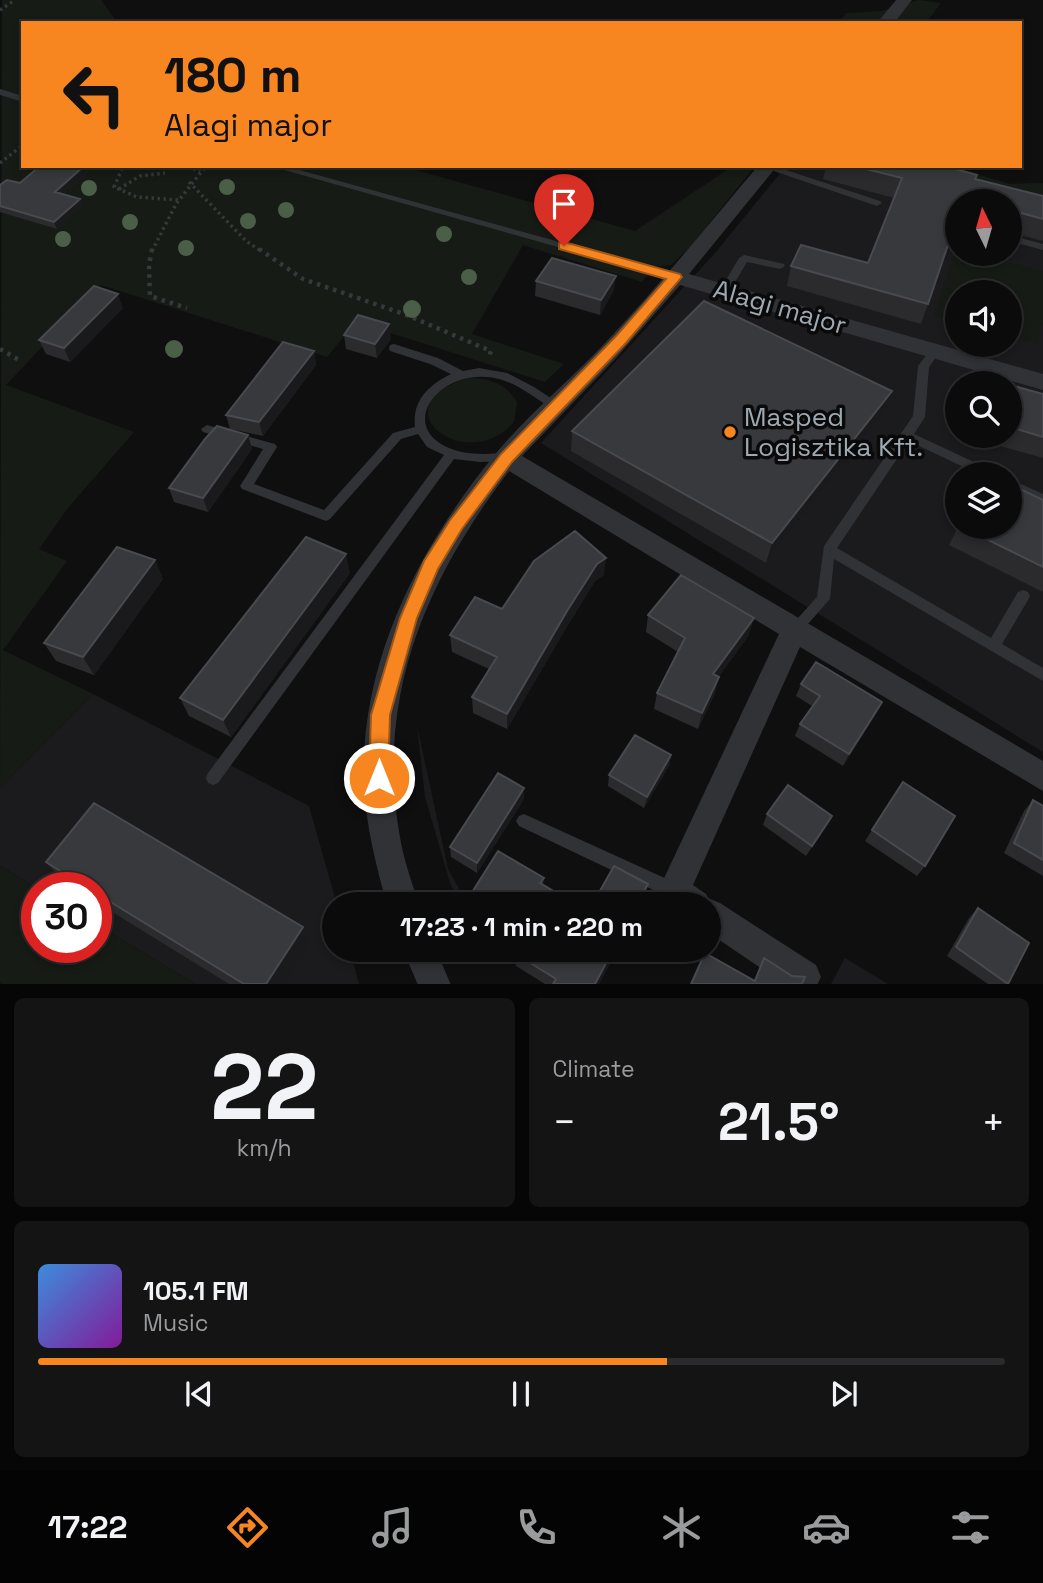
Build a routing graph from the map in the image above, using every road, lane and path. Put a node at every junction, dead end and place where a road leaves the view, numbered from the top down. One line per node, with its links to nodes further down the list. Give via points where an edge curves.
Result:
1 (15, 0): 3 (path)
2 (904, 0): 4 (street)
3 (0, 10)
4 (887, 21)
5 (0, 92): 6 (lane)
6 (21, 98)
7 (21, 147): 8 (path)
8 (0, 163)
9 (121, 168): 18 (path, via 114,187)
10 (193, 168): 15 (path)
11 (204, 168): 15 (path)
12 (281, 168): 24 (lane, Alagi major)
13 (766, 168): 24 (street)
14 (770, 168): 20 (lane)
15 (200, 172): 17 (path)
16 (164, 173): 18 (path, via 140,176)
17 (190, 182): 19 (path); 31 (path, via 246,241 303,279 491,351)
18 (119, 189): 19 (path, via 137,197)
19 (178, 200): 26 (path, via 152,248 150,296)
20 (877, 203)
21 (1022, 241): 22 (lane)
22 (1043, 247)
23 (780, 266): 25 (lane, via 744,258)
24 (675, 277): 25 (street, Alagi major); 34 (street, via 621,340)
25 (724, 292): 29 (street, Alagi major)
26 (187, 308)
27 (394, 348): 32 (lane)
28 (0, 349): 30 (path)
29 (935, 352): 33 (street, Alagi major); 37 (lane, via 924,366 919,417)
30 (19, 360)
31 (482, 372): 32 (lane); 34 (lane, via 504,376)
32 (460, 374): 36 (lane, via 425,396 418,412)
33 (1043, 382)
34 (555, 405): 39 (street)
35 (207, 429): 36 (lane, via 271,447 246,486 326,516 397,436)
36 (421, 429): 38 (lane, via 432,443)
37 (908, 436): 40 (lane); 43 (lane)
38 (451, 454): 39 (lane); 49 (lane)
39 (506, 458): 45 (street); 51 (street, via 430,566 408,618 380,715 380,798)
40 (963, 462)
41 (1022, 490): 42 (lane)
42 (1043, 500)
43 (829, 551): 45 (lane, via 823,599); 46 (lane)
44 (1023, 596): 46 (lane)
45 (795, 629): 48 (street); 53 (street)
46 (993, 646): 47 (lane)
47 (1043, 675)
48 (1043, 777)
49 (213, 778)
50 (524, 821): 52 (lane)
51 (398, 892)
52 (672, 892)
53 (686, 892)
54 (721, 922): 56 (street)
55 (424, 962): 57 (street)
56 (804, 977)
57 (435, 984)

